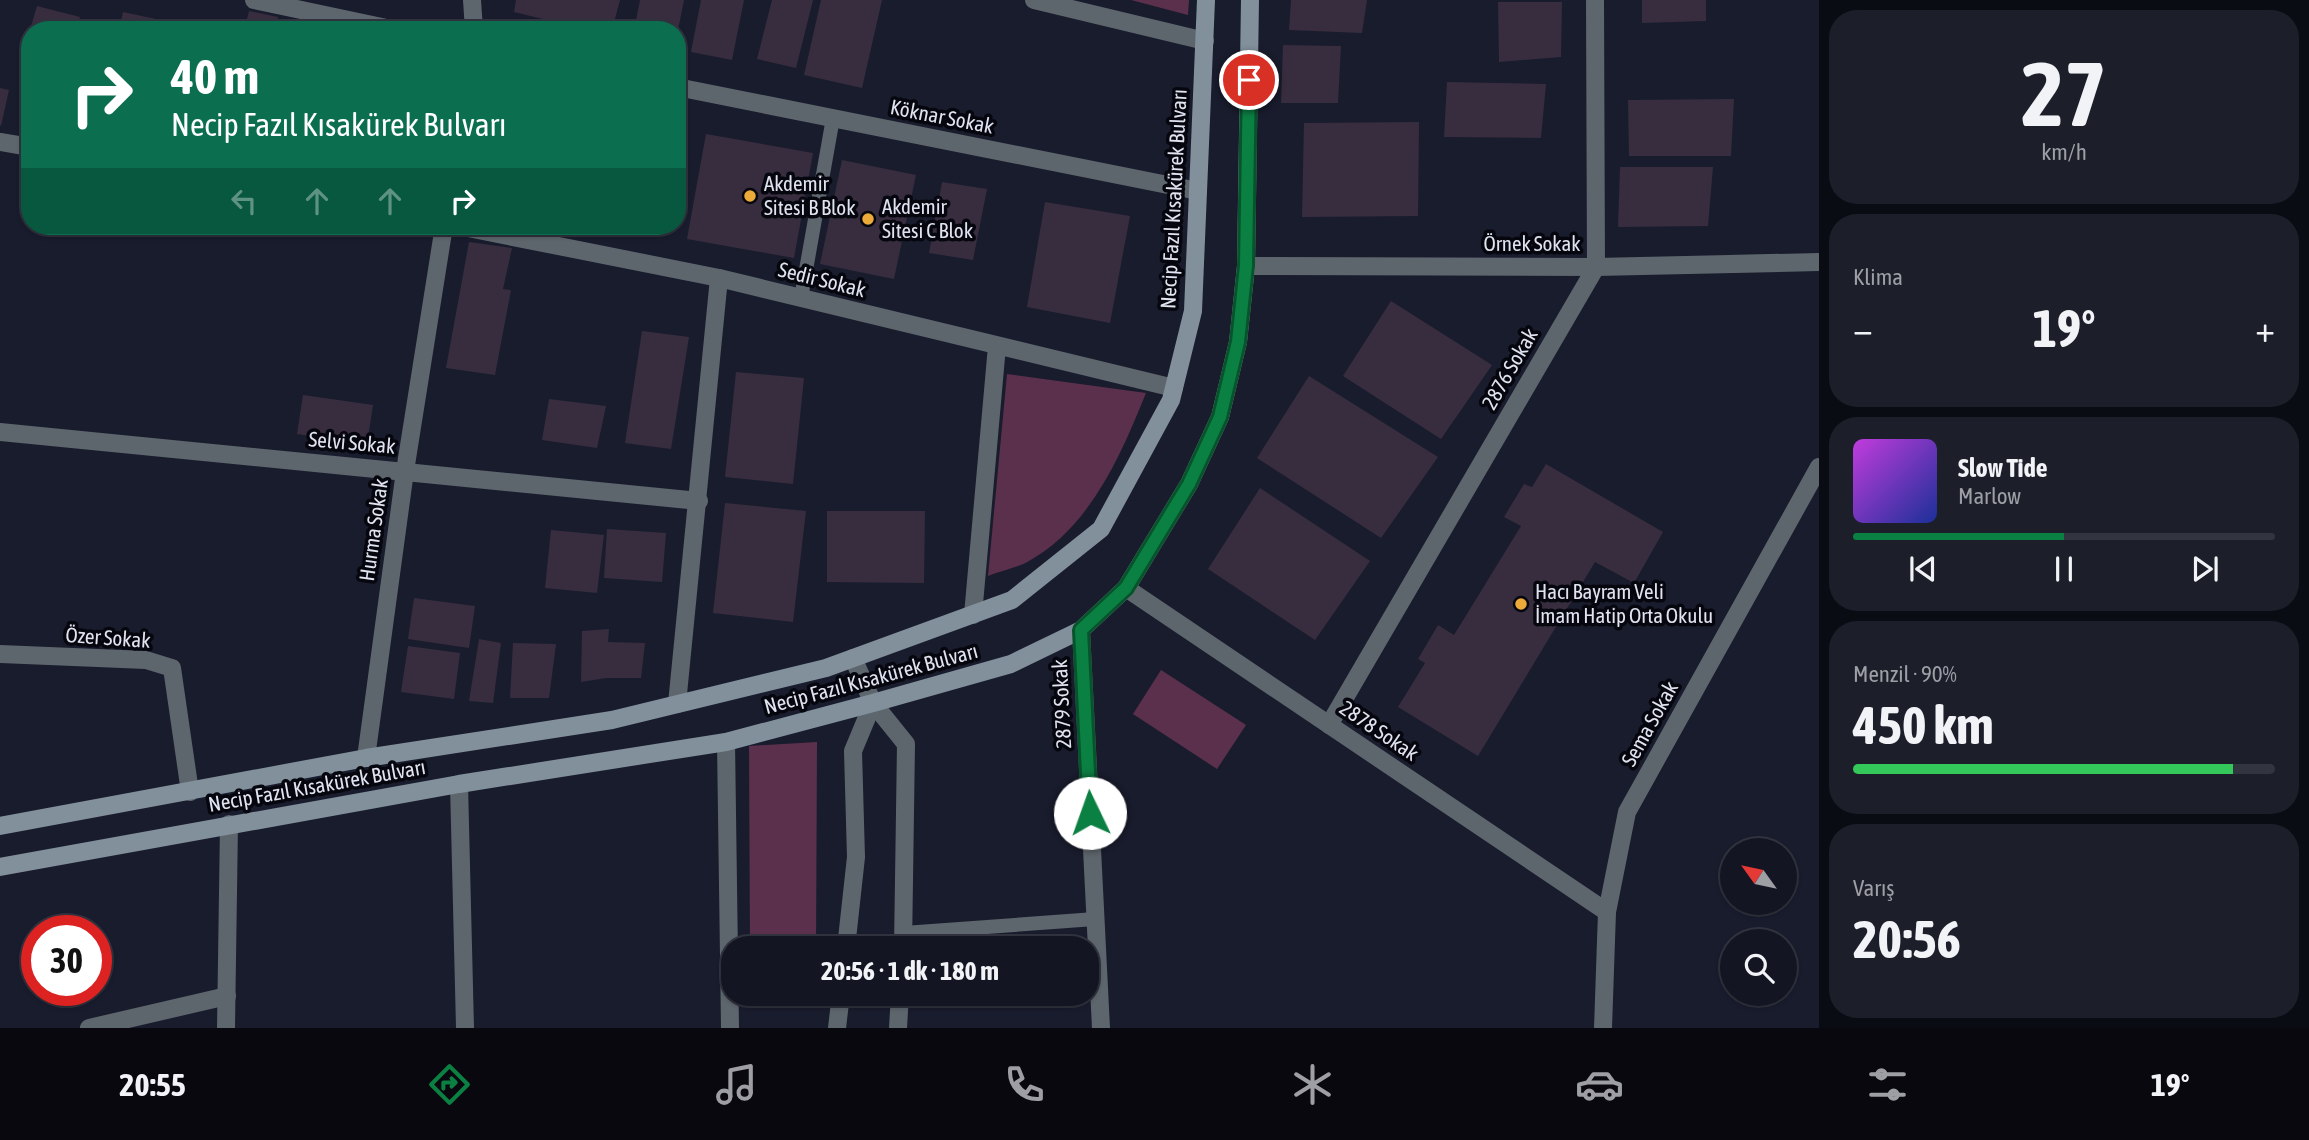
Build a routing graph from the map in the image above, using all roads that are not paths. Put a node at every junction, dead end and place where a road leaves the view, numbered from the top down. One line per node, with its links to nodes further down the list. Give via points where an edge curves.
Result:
1 (254, 0): 7 (street)
2 (472, 0): 8 (street)
3 (1034, 0): 9 (street)
4 (1206, 0): 9 (main road, Necip Fazıl Kısakürek Bulvarı)
5 (1250, 0): 18 (main road, Necip Fazıl Kısakürek Bulvarı)
6 (1595, 0): 19 (street)
7 (353, 21)
8 (473, 21)
9 (1205, 41): 14 (main road, Necip Fazıl Kısakürek Bulvarı)
10 (686, 89): 11 (street, Köknar Sokak)
11 (833, 118): 14 (street, Köknar Sokak); 21 (lane)
12 (0, 142): 13 (street)
13 (21, 146)
14 (1198, 191): 23 (main road, Necip Fazıl Kısakürek Bulvarı, via 1193,310)
15 (443, 235): 26 (street, Hurma Sokak)
16 (503, 235): 20 (street, Sedir Sokak)
17 (1819, 262): 19 (street, Örnek Sokak)
18 (1246, 266): 19 (street, Örnek Sokak); 28 (main road, Necip Fazıl Kısakürek Bulvarı, via 1238,342 1220,417 1189,484)
19 (1596, 267): 35 (street, 2876 Sokak)
20 (719, 278): 21 (street, Sedir Sokak); 27 (street)
21 (801, 298): 22 (street, Sedir Sokak)
22 (998, 345): 23 (street, Sedir Sokak); 29 (street)
23 (1174, 388): 29 (main road, Necip Fazıl Kısakürek Bulvarı, via 1101,530 1012,600)
24 (0, 432): 26 (street, Selvi Sokak)
25 (1819, 467): 43 (street, Sema Sokak, via 1627,812)
26 (405, 471): 27 (street, Selvi Sokak); 37 (street, Hurma Sokak)
27 (699, 501): 33 (street)
28 (1126, 588): 30 (main road, Necip Fazıl Kısakürek Bulvarı); 35 (street, 2878 Sokak)
29 (973, 615): 32 (main road, Necip Fazıl Kısakürek Bulvarı)
30 (1081, 630): 34 (main road, Necip Fazıl Kısakürek Bulvarı, via 1011,664); 44 (street, 2879 Sokak)
31 (0, 654): 39 (street, Özer Sokak, via 146,660 172,668)
32 (853, 658): 33 (main road, Necip Fazıl Kısakürek Bulvarı); 34 (street)
33 (677, 704): 37 (main road, Necip Fazıl Kısakürek Bulvarı, via 612,720)
34 (873, 704): 36 (main road, Necip Fazıl Kısakürek Bulvarı); 45 (street, via 853,751 856,857); 46 (street, via 906,744)
35 (1329, 725): 43 (street, 2878 Sokak)
36 (726, 742): 38 (main road, Necip Fazıl Kısakürek Bulvarı); 54 (street)
37 (366, 758): 39 (main road, Necip Fazıl Kısakürek Bulvarı)
38 (459, 784): 40 (main road, Necip Fazıl Kısakürek Bulvarı); 53 (street)
39 (190, 792): 41 (main road, Necip Fazıl Kısakürek Bulvarı)
40 (229, 824): 42 (main road, Necip Fazıl Kısakürek Bulvarı); 48 (street)
41 (0, 826)
42 (0, 867)
43 (1607, 912): 58 (street, Sema Sokak)
44 (1095, 919): 47 (lane); 57 (street, 2879 Sokak)
45 (847, 936)
46 (904, 936)
47 (947, 936)
48 (227, 996): 51 (street); 52 (street)
49 (840, 1006): 55 (street)
50 (899, 1006): 56 (street)
51 (89, 1028)
52 (226, 1028)
53 (465, 1028)
54 (730, 1028)
55 (837, 1028)
56 (898, 1028)
57 (1101, 1028)
58 (1603, 1028)

